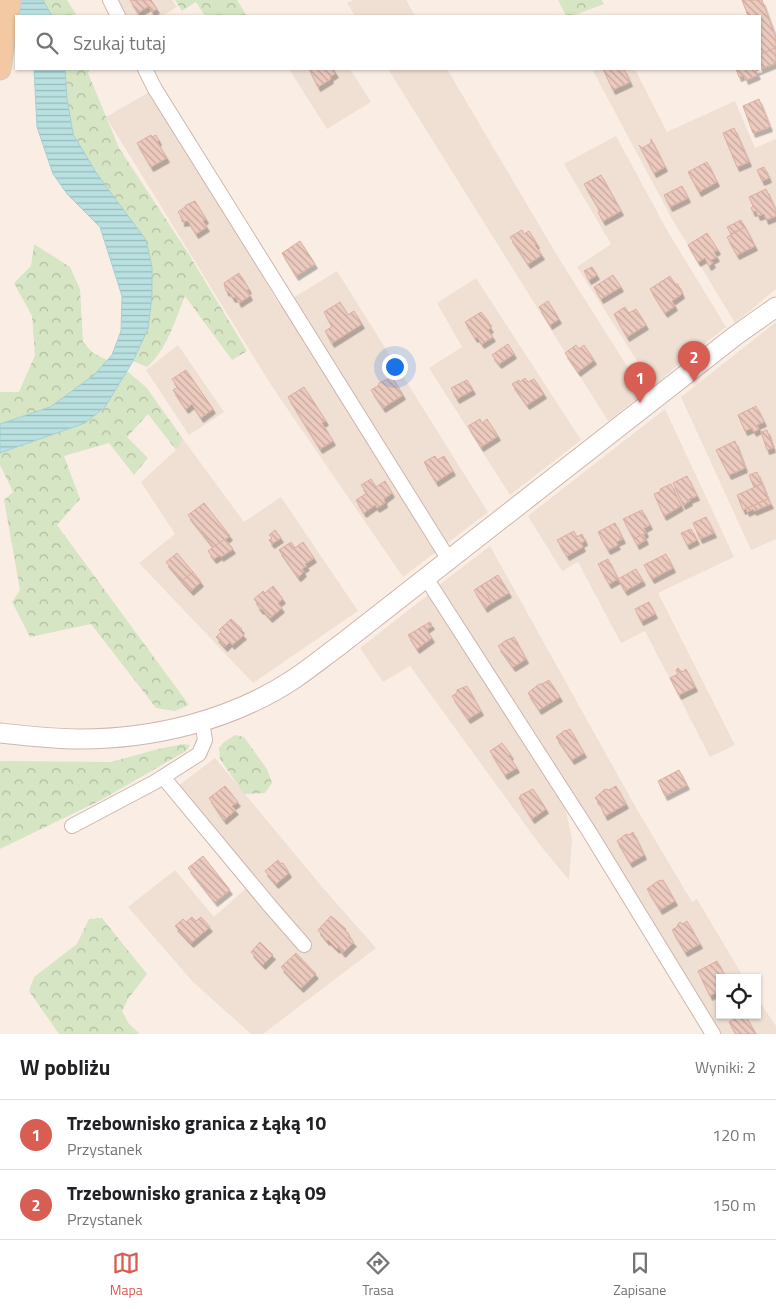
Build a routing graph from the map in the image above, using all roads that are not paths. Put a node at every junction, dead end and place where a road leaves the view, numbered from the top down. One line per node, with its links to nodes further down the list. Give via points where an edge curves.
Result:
1 (10, 0): 4 (main road)
2 (110, 0): 3 (street)
3 (118, 15)
4 (0, 70)
5 (146, 70): 7 (street)
6 (776, 307): 7 (street)
7 (449, 560): 8 (street)
8 (426, 578): 9 (street, via 293,679 250,703); 14 (street, via 590,833)
9 (202, 722): 10 (street, via 125,737 81,739); 11 (street, via 205,740 199,754)
10 (0, 733)
11 (163, 777): 12 (street); 13 (street)
12 (72, 826)
13 (304, 945)
14 (713, 1034)

